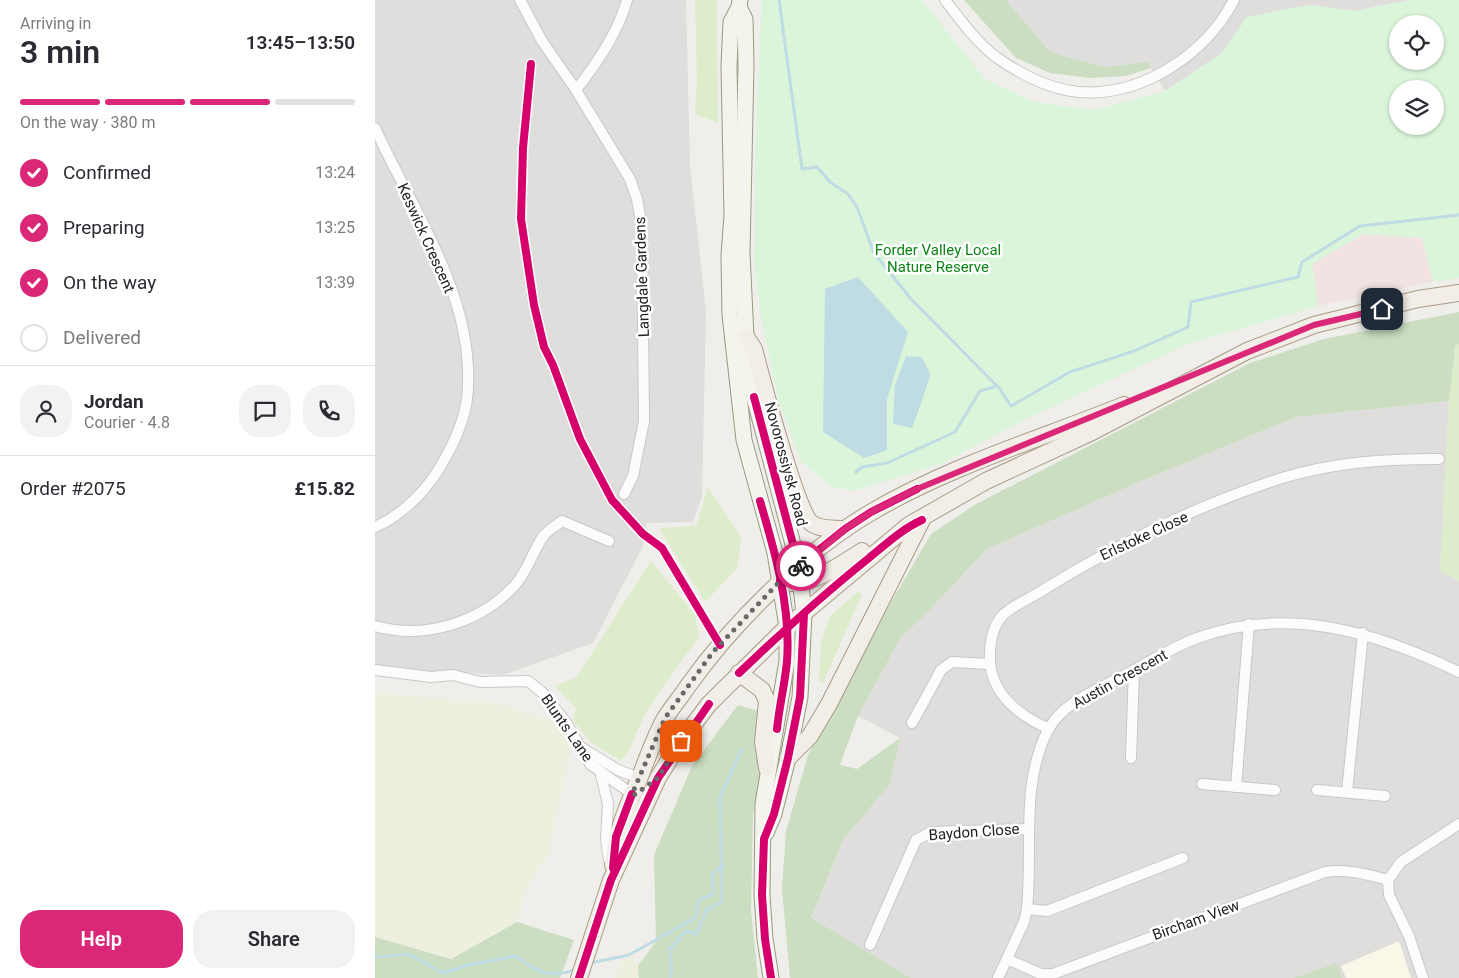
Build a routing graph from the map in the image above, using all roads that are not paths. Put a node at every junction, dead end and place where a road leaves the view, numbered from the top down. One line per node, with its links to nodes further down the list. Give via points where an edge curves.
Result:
1 (520, 0): 6 (street, Langdale Gardens)
2 (627, 0): 6 (street, via 605,48)
3 (945, 0): 4 (street, via 993,55 1028,77 1079,92 1111,89 1163,71 1213,33)
4 (1234, 0)
5 (739, 3): 9 (main road, Novorossiysk Road, via 745,20 743,263); 18 (main road, Novorossiysk Road, via 731,22 729,66 730,315 744,440)
6 (576, 90): 12 (street, Langdale Gardens, via 630,179 643,227 645,421 633,476)
7 (375, 128): 14 (street, Keswick Crescent, via 447,276 461,323 467,398 461,426 439,470 419,494)
8 (1459, 293): 10 (main road, via 1418,299 1314,325 1247,351)
9 (746, 337): 15 (main road, via 754,349 792,479 811,522 820,528); 17 (main road, Novorossiysk Road, via 754,397)
10 (1214, 368): 13 (main road, via 1092,432 986,481); 15 (main road, via 926,485 871,512)
11 (1439, 459): 24 (street, Erlstoke Close, via 1368,460 1327,467 1283,478 1168,523 1087,562 1002,616 991,635)
12 (624, 494)
13 (915, 522): 17 (main road, via 892,530 838,566); 19 (main road); 32 (main road, via 829,704 810,736)
14 (375, 527)
15 (845, 529): 17 (main road)
16 (609, 541): 21 (street, via 562,521 545,534 516,584 495,604 445,628 429,631 408,632)
17 (800, 575): 18 (main road); 19 (main road, Novorossiysk Road)
18 (780, 581): 22 (main road, Novorossiysk Road); 36 (main road, via 713,652 665,718)
19 (804, 614): 22 (main road); 32 (main road, Novorossiysk Road, via 803,676)
20 (1249, 624): 23 (street, Austin Crescent, via 1304,623); 26 (street, Austin Crescent, via 1197,638); 39 (street)
21 (375, 626)
22 (787, 627): 28 (main road); 34 (main road, Novorossiysk Road, via 787,661)
23 (1363, 633): 27 (street, Austin Crescent, via 1409,648); 42 (street)
24 (989, 664): 29 (street, via 952,662 941,670); 30 (street, Erlstoke Close, via 1003,697 1029,720)
25 (375, 670): 31 (street, Blunts Lane, via 431,677 453,675 480,682 529,681 544,694)
26 (1134, 670): 30 (street, Austin Crescent, via 1071,703); 33 (street)
27 (1459, 672)
28 (739, 673): 34 (main road, via 761,690 767,701 763,742); 37 (main road, via 709,704)
29 (912, 723)
30 (1049, 729): 46 (street, Austin Crescent, via 1039,751)
31 (581, 748): 35 (street, Blunts Lane, via 590,764); 36 (street, via 617,770)
32 (788, 758): 47 (main road, Novorossiysk Road)
33 (1131, 758)
34 (767, 768): 47 (main road, Novorossiysk Road)
35 (600, 771): 43 (street, Blunts Lane); 49 (street, via 608,804 606,839)
36 (639, 778): 43 (main road)
37 (658, 778): 43 (street); 49 (main road)
38 (1202, 784): 39 (street)
39 (1236, 787): 40 (street)
40 (1275, 790)
41 (1317, 790): 42 (street)
42 (1347, 792): 44 (street)
43 (632, 794): 49 (main road, via 616,837)
44 (1385, 796)
45 (1459, 824): 50 (street, via 1401,862)
46 (1029, 829): 51 (street, Austin Crescent); 52 (street, Baydon Close, via 931,832 916,840)
47 (764, 839): 55 (main road, Novorossiysk Road, via 762,895)
48 (1183, 858): 51 (street, via 1047,911)
49 (611, 880): 54 (main road)
50 (1388, 880): 53 (street, Bircham View, via 1358,872 1325,872 1053,974 1041,974); 57 (street, via 1389,895 1409,936)
51 (1027, 909): 53 (street, Austin Crescent)
52 (870, 945)
53 (1007, 959): 56 (street, Austin Crescent)
54 (579, 978)
55 (771, 978)
56 (998, 978)
57 (1423, 978)

